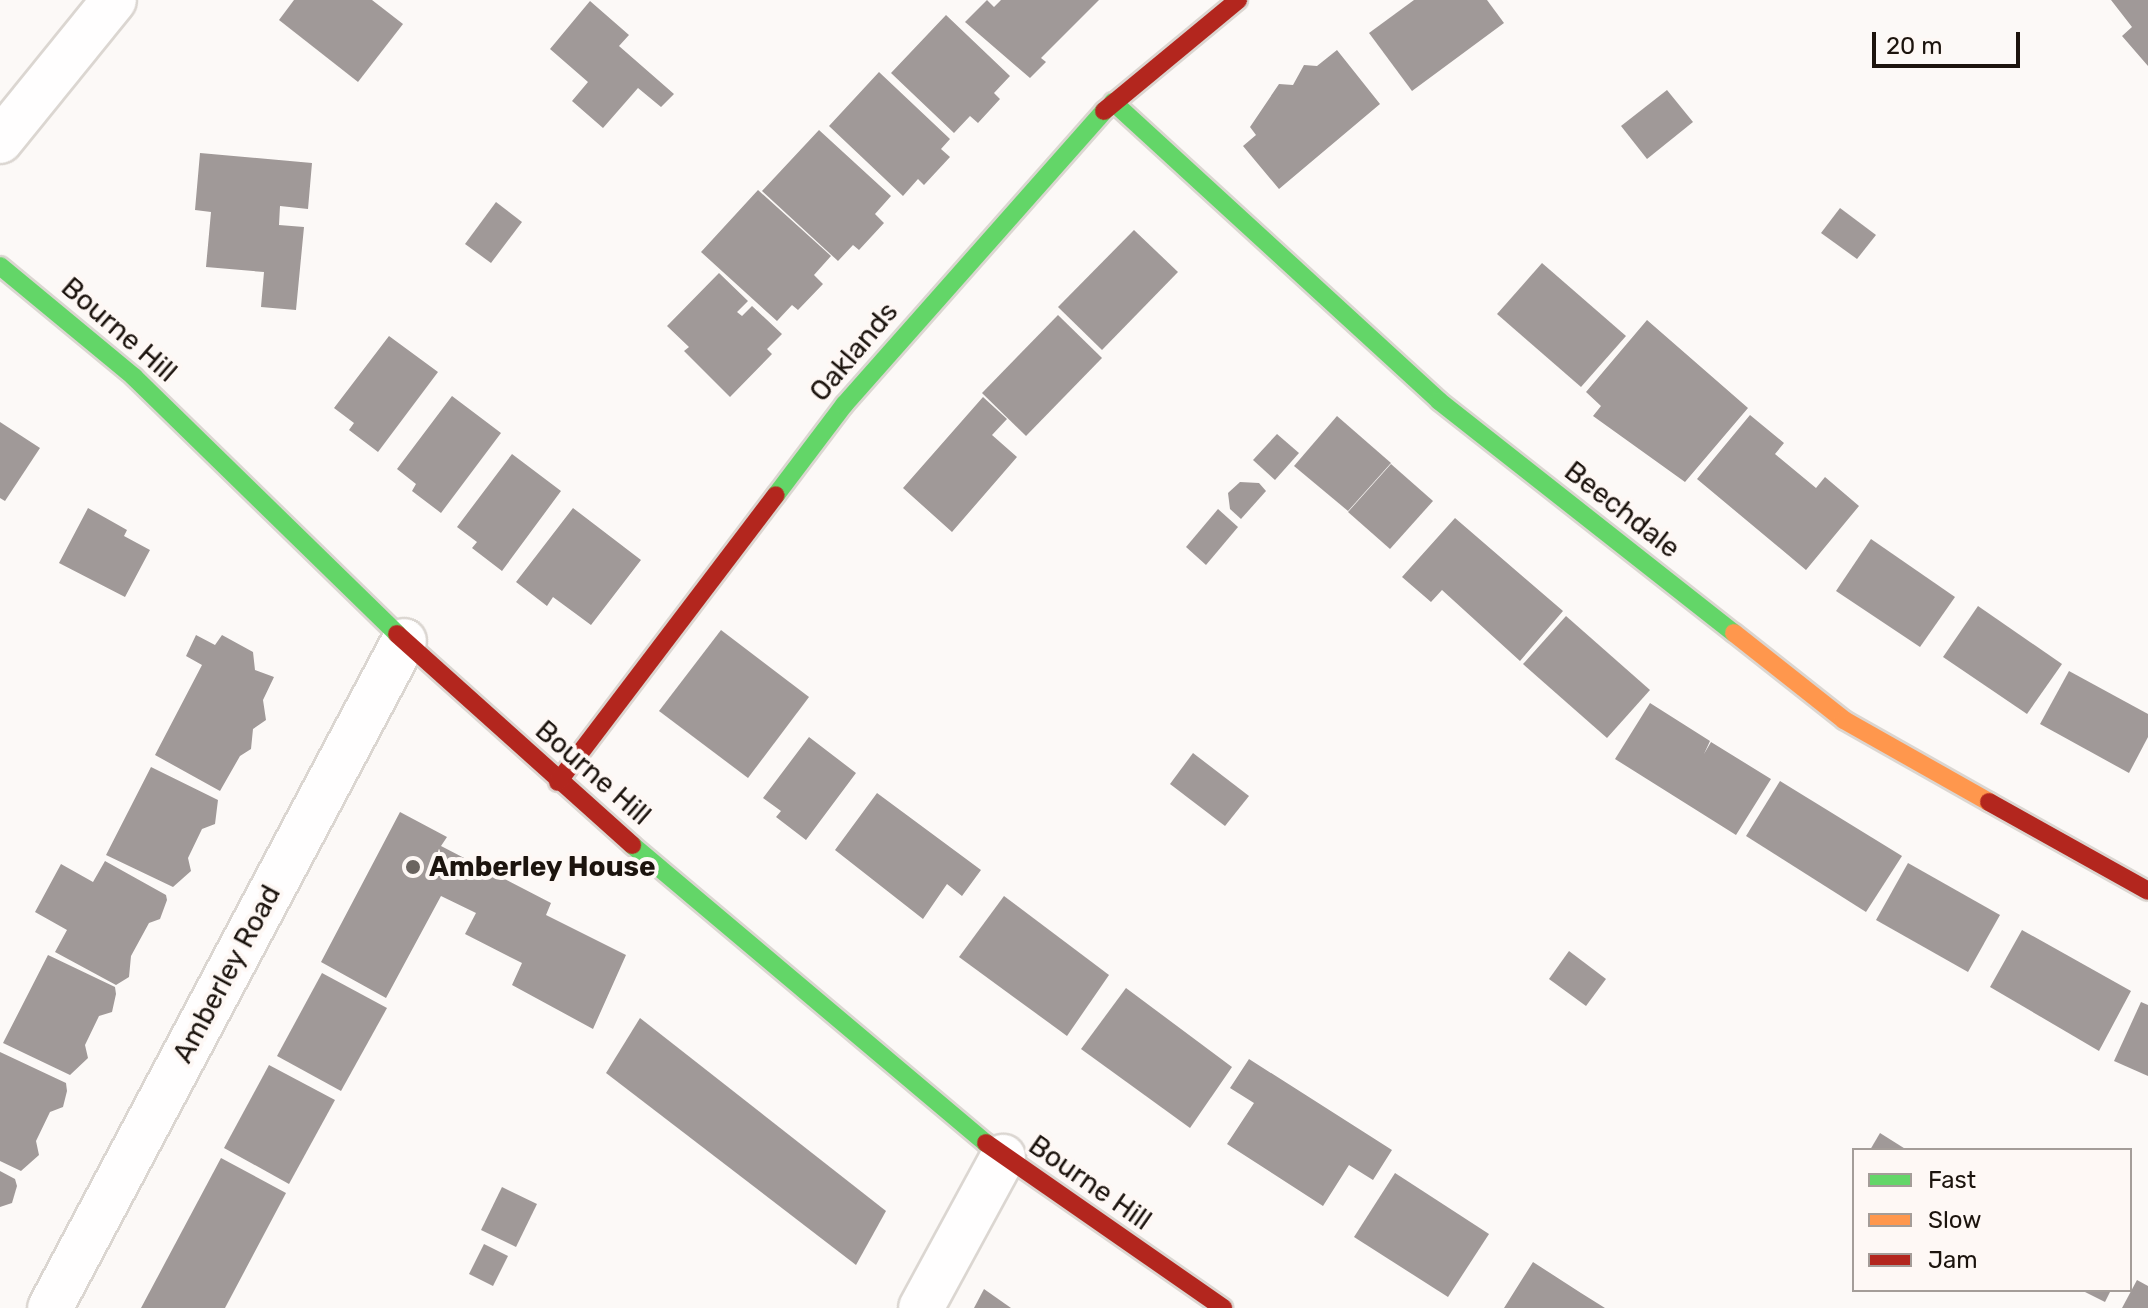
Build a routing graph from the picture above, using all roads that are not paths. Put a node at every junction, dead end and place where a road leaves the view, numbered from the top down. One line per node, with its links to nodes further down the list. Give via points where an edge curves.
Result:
1 (114, 0): 4 (street)
2 (1238, 0): 3 (street, Oaklands)
3 (1113, 102): 7 (street, Oaklands, via 844,405); 8 (street, Beechdale, via 1439,401 1844,720)
4 (0, 141)
5 (0, 266): 6 (street, Bourne Hill, via 134,377)
6 (404, 641): 7 (street, Bourne Hill); 10 (street, Amberley Road)
7 (558, 782): 9 (street, Bourne Hill)
8 (2148, 891)
9 (1003, 1157): 11 (street); 12 (street, Bourne Hill)
10 (50, 1308)
11 (921, 1308)
12 (1223, 1308)

